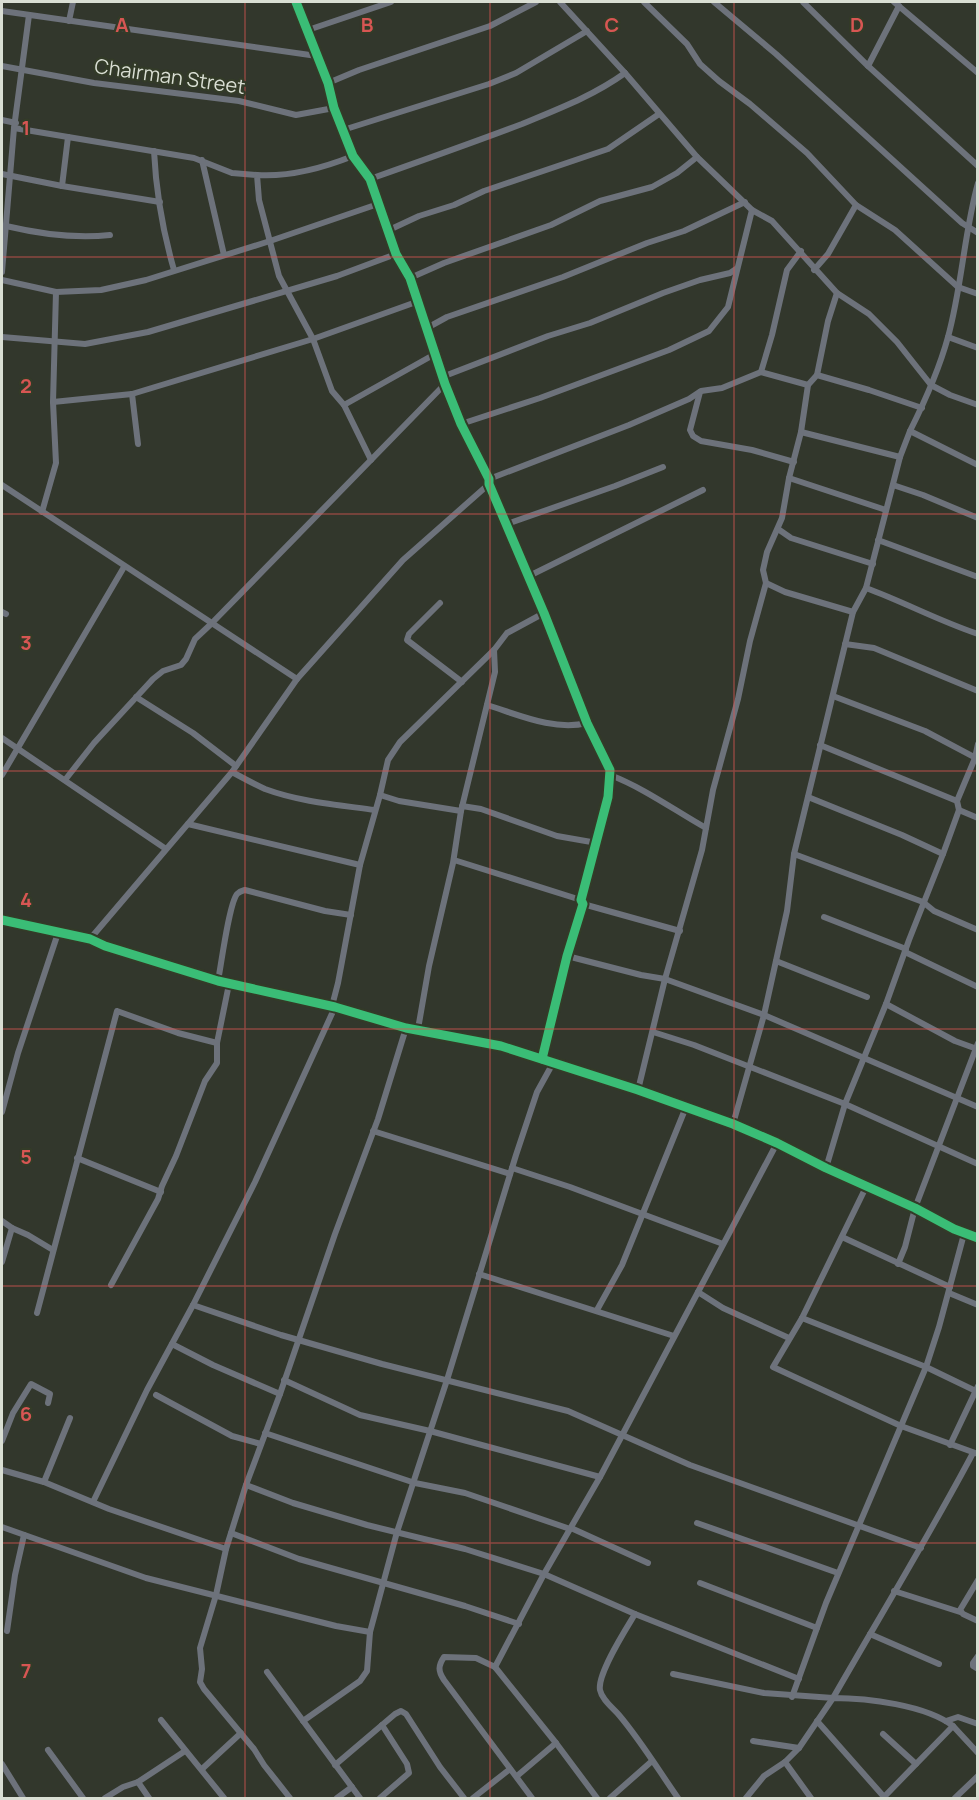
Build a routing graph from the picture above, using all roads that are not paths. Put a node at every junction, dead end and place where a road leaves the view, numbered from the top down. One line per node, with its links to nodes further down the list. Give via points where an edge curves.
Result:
1 (73, 2): 12 (street)
2 (296, 2): 13 (street)
3 (391, 2): 13 (street)
4 (536, 2): 21 (street, via 490,26)
5 (560, 2): 14 (street)
6 (644, 2): 42 (street, via 687,44 700,64 807,153)
7 (714, 2): 45 (street)
8 (803, 2): 17 (street)
9 (896, 4): 17 (street); 20 (street)
10 (2, 11): 11 (street)
11 (29, 15): 12 (street); 18 (street)
12 (69, 21): 15 (street)
13 (308, 30): 15 (street)
14 (587, 31): 19 (street); 26 (street, via 516,73 489,84)
15 (317, 56): 21 (street)
16 (2, 66): 18 (street, Chairman Street)
17 (868, 66): 32 (street)
18 (22, 70): 22 (street, Chairman Street, via 239,101 296,115); 25 (street)
19 (626, 73): 23 (street); 36 (street, via 583,99)
20 (978, 73)
21 (328, 83): 22 (street)
22 (334, 108): 26 (street)
23 (660, 114): 30 (street); 46 (street, via 608,148 484,191)
24 (2, 120): 25 (street)
25 (15, 125): 27 (street); 35 (street)
26 (343, 130): 29 (street)
27 (68, 137): 28 (street); 38 (street)
28 (154, 151): 31 (street); 39 (street)
29 (353, 156): 34 (street, via 282,176); 36 (street)
30 (697, 157): 40 (street); 57 (street, via 652,187 600,201 551,225 444,262)
31 (202, 160): 34 (street, via 232,172); 52 (street)
32 (978, 166)
33 (2, 174): 35 (street)
34 (257, 175): 49 (street)
35 (10, 176): 38 (street); 44 (street)
36 (370, 179): 41 (street)
37 (978, 183): 45 (street)
38 (62, 186): 39 (street)
39 (160, 202): 54 (street)
40 (745, 202): 43 (street); 65 (street, via 684,231 447,317)
41 (378, 204): 46 (street); 49 (street)
42 (856, 205): 55 (street, via 828,254); 59 (street, via 895,230)
43 (752, 210): 50 (street, via 772,221); 53 (street)
44 (6, 226): 48 (street, via 55,236); 56 (street)
45 (967, 226): 47 (street); 59 (street)
46 (388, 230): 51 (street)
47 (978, 233)
48 (110, 235)
49 (270, 242): 52 (street); 60 (street)
50 (801, 251): 55 (street); 72 (street, via 787,270)
51 (396, 254): 57 (street); 60 (street)
52 (224, 255): 54 (street)
53 (736, 269): 74 (street, via 548,336); 83 (street, via 728,307 709,331 669,350)
54 (174, 270): 61 (street, via 101,290)
55 (814, 270): 62 (street)
56 (2, 272)
57 (410, 278): 64 (street)
58 (2, 280): 61 (street)
59 (958, 287): 63 (street); 67 (street)
60 (286, 291): 68 (street); 69 (street, via 148,332 85,344)
61 (56, 292): 69 (street)
62 (837, 293): 73 (street); 75 (street, via 869,314)
63 (978, 294)
64 (419, 302): 65 (street); 68 (street)
65 (427, 328): 71 (street)
66 (2, 337): 69 (street)
67 (948, 337): 70 (street); 75 (street)
68 (313, 339): 78 (street); 80 (street, via 332,391)
69 (54, 343): 79 (street)
70 (978, 348)
71 (435, 354): 74 (street); 80 (street)
72 (761, 372): 76 (street); 77 (street, via 722,388)
73 (817, 375): 76 (street); 82 (street)
74 (443, 381): 83 (street); 88 (street)
75 (931, 385): 81 (street); 82 (street)
76 (808, 386): 85 (street)
77 (700, 391): 89 (street, via 690,430 693,436); 93 (street, via 629,425)
78 (132, 394): 79 (street); 86 (street)
79 (53, 402): 98 (street, via 56,463)
80 (345, 405): 88 (street)
81 (978, 405)
82 (922, 408): 84 (street)
83 (462, 424): 93 (street)
84 (910, 431): 87 (street); 90 (street)
85 (801, 432): 87 (street); 89 (street)
86 (138, 444)
87 (900, 457): 95 (street)
88 (371, 460): 112 (street)
89 (794, 462): 92 (street)
90 (978, 465)
91 (663, 467): 100 (street)
92 (789, 478): 97 (street); 101 (street)
93 (489, 481): 100 (street); 116 (street, via 403,560)
94 (2, 485): 98 (street)
95 (893, 485): 97 (street); 99 (street)
96 (703, 490): 105 (street)
97 (886, 510): 102 (street)
98 (42, 512): 104 (street)
99 (978, 518)
100 (507, 524): 105 (street)
101 (778, 528): 103 (street, via 791,538); 107 (street, via 763,570)
102 (878, 540): 103 (street); 106 (street)
103 (873, 564): 108 (street)
104 (124, 567): 112 (street); 126 (street)
105 (529, 576): 111 (street)
106 (978, 577)
107 (766, 583): 110 (street); 140 (street)
108 (866, 588): 110 (street); 113 (street)
109 (440, 603): 117 (street, via 407,640)
110 (853, 612): 114 (street)
111 (544, 614): 115 (street, via 507,633); 122 (street)
112 (211, 624): 116 (street); 120 (street, via 195,639 181,666 163,671)
113 (978, 634)
114 (845, 644): 118 (street, via 874,648); 119 (street)
115 (494, 650): 117 (street); 121 (street, via 495,672)
116 (297, 679): 128 (street)
117 (462, 682): 132 (street, via 392,752)
118 (978, 691)
119 (833, 696): 125 (street); 127 (street, via 925,731)
120 (136, 697): 128 (street, via 193,733); 131 (street)
121 (488, 705): 122 (street, via 561,725); 135 (street)
122 (587, 723): 129 (street)
123 (2, 738): 126 (street)
124 (978, 744): 127 (street)
125 (820, 745): 133 (street); 134 (street)
126 (17, 749): 130 (street); 131 (street)
127 (976, 759): 134 (street)
128 (234, 769): 136 (street, via 264,788 289,796); 139 (street)
129 (610, 774): 140 (street); 141 (street)
130 (2, 775)
131 (65, 780): 142 (street)
132 (380, 795): 135 (street); 136 (street)
133 (808, 797): 143 (street); 144 (street)
134 (957, 801): 137 (street)
135 (461, 808): 141 (street, via 481,809 557,836); 145 (street)
136 (375, 810): 146 (street)
137 (958, 810): 138 (street); 144 (street)
138 (978, 818)
139 (188, 824): 142 (street); 146 (street)
140 (706, 828): 153 (street)
141 (597, 843): 147 (street)
142 (166, 849): 155 (street)
143 (794, 854): 148 (street); 158 (street)
144 (943, 854): 148 (street)
145 (454, 860): 147 (street); 168 (street)
146 (360, 865): 149 (street)
147 (582, 902): 153 (street); 157 (street)
148 (923, 902): 152 (street, via 934,911); 156 (street)
149 (351, 915): 160 (street, via 245,890 239,892 232,908); 165 (street)
150 (824, 917): 156 (street)
151 (2, 920): 154 (street)
152 (978, 930)
153 (680, 931): 159 (street)
154 (58, 933): 155 (street); 181 (street)
155 (90, 939): 160 (street)
156 (906, 951): 162 (street); 164 (street)
157 (567, 956): 159 (street); 173 (street)
158 (776, 961): 163 (street); 166 (street)
159 (665, 979): 166 (street); 169 (street)
160 (218, 981): 161 (street)
161 (229, 984): 165 (street); 170 (street)
162 (978, 987)
163 (867, 997)
164 (886, 1004): 171 (street, via 955,1041); 172 (street)
165 (334, 1006): 167 (street); 207 (street, via 255,1182)
166 (764, 1015): 172 (street); 175 (street)
167 (406, 1028): 168 (street); 183 (street)
168 (418, 1029): 173 (street)
169 (653, 1032): 175 (street); 176 (street)
170 (217, 1043): 186 (street, via 117,1011); 191 (street, via 217,1063 205,1081)
171 (977, 1047): 177 (street)
172 (865, 1058): 177 (street); 178 (street)
173 (542, 1059): 174 (street)
174 (553, 1063): 176 (street); 189 (street, via 537,1092)
175 (749, 1067): 178 (street); 182 (street)
176 (638, 1090): 179 (street)
177 (957, 1098): 180 (street); 185 (street)
178 (845, 1104): 185 (street); 188 (street)
179 (686, 1107): 182 (street); 193 (street)
180 (978, 1107)
181 (2, 1112)
182 (733, 1124): 184 (street)
183 (373, 1131): 189 (street); 214 (street)
184 (777, 1143): 188 (street); 199 (street)
185 (939, 1147): 187 (street); 192 (street)
186 (77, 1158): 191 (street); 200 (street)
187 (978, 1164)
188 (826, 1168): 190 (street)
189 (511, 1171): 193 (street); 203 (street)
190 (867, 1185): 192 (street); 197 (street)
191 (161, 1192): 204 (street)
192 (915, 1208): 196 (street); 202 (street)
193 (644, 1214): 199 (street); 209 (street)
194 (2, 1221): 195 (street)
195 (12, 1228): 200 (street); 201 (street)
196 (964, 1234): 198 (street); 205 (street)
197 (842, 1238): 202 (street); 211 (street)
198 (978, 1238)
199 (723, 1244): 206 (street)
200 (53, 1250): 210 (street)
201 (2, 1262)
202 (898, 1264): 205 (street)
203 (479, 1274): 209 (street); 218 (street)
204 (111, 1285)
205 (950, 1290): 208 (street); 216 (street)
206 (698, 1292): 212 (street); 213 (street, via 723,1308)
207 (193, 1305): 214 (street); 215 (street)
208 (978, 1305)
209 (597, 1310): 212 (street)
210 (37, 1313)
211 (802, 1318): 213 (street); 216 (street)
212 (674, 1336): 227 (street)
213 (789, 1338): 224 (street, via 773,1367)
214 (298, 1339): 217 (street); 218 (street)
215 (172, 1344): 220 (street); 237 (street)
216 (926, 1367): 219 (street); 224 (street)
217 (284, 1380): 220 (street); 225 (street, via 360,1415)
218 (447, 1380): 225 (street); 227 (street, via 568,1411)
219 (977, 1390): 230 (street)
220 (280, 1394): 226 (street)
221 (156, 1395): 229 (street, via 232,1436)
222 (48, 1403): 228 (street, via 50,1394 31,1384)
223 (70, 1418): 234 (street)
224 (900, 1426): 230 (street); 239 (street)
225 (430, 1431): 233 (street); 235 (street)
226 (265, 1432): 229 (street); 235 (street)
227 (621, 1435): 233 (street); 239 (street, via 690,1465)
228 (2, 1441)
229 (261, 1444): 236 (street)
230 (950, 1445): 231 (street)
231 (975, 1453): 245 (street)
232 (2, 1470): 234 (street)
233 (600, 1477): 241 (street)
234 (44, 1482): 237 (street)
235 (415, 1483): 241 (street, via 465,1492); 242 (street)
236 (246, 1485): 242 (street, via 293,1503); 243 (street)
237 (93, 1502): 246 (street)
238 (697, 1523): 248 (street)
239 (858, 1526): 245 (street); 248 (street)
240 (2, 1527): 244 (street)
241 (571, 1528): 247 (street); 249 (street)
242 (397, 1532): 249 (street); 252 (street)
243 (231, 1533): 246 (street); 252 (street, via 299,1559)
244 (24, 1535): 254 (street, via 146,1578); 260 (street)
245 (921, 1548): 253 (street)
246 (226, 1549): 254 (street)
247 (648, 1563)
248 (838, 1573): 259 (street)
249 (544, 1574): 256 (street); 258 (street)
250 (978, 1580): 255 (street)
251 (700, 1582): 259 (street)
252 (385, 1583): 258 (street); 261 (street)
253 (894, 1591): 255 (street); 262 (street)
254 (216, 1595): 261 (street); 279 (street, via 200,1648 200,1682)
255 (960, 1612): 257 (street)
256 (635, 1614): 269 (street); 287 (street, via 606,1668 600,1689)
257 (978, 1621)
258 (519, 1624): 265 (street)
259 (816, 1628): 269 (street)
260 (7, 1630)
261 (370, 1632): 274 (street, via 367,1671 360,1681)
262 (870, 1634): 264 (street); 271 (street)
263 (978, 1656): 266 (street, via 973,1663)
264 (939, 1664)
265 (495, 1667): 282 (street); 293 (street, via 476,1658 444,1657 439,1672)
266 (978, 1669)
267 (267, 1672): 274 (street)
268 (673, 1674): 270 (street)
269 (799, 1679): 270 (street)
270 (792, 1697): 271 (street)
271 (833, 1698): 273 (street, via 882,1702); 275 (street)
272 (161, 1720): 285 (street)
273 (946, 1720): 276 (street, via 958,1717); 278 (street)
274 (303, 1721): 291 (street)
275 (817, 1721): 283 (street); 315 (street)
276 (978, 1724)
277 (382, 1725): 291 (street); 306 (street, via 409,1773); 307 (street, via 401,1711 406,1714)
278 (953, 1726): 286 (street); 290 (street)
279 (241, 1733): 292 (street); 303 (street)
280 (883, 1734): 290 (street)
281 (753, 1741): 283 (street)
282 (556, 1743): 294 (street); 310 (street)
283 (799, 1748): 288 (street)
284 (48, 1750): 299 (street)
285 (185, 1751): 292 (street); 296 (street)
286 (978, 1753)
287 (652, 1761): 311 (street); 312 (street)
288 (786, 1762): 313 (street, via 764,1776); 314 (street)
289 (2, 1764): 298 (street)
290 (916, 1764): 315 (street)
291 (335, 1765): 297 (street)
292 (202, 1769): 302 (street)
293 (510, 1769): 294 (street); 308 (street)
294 (517, 1776): 309 (street)
295 (978, 1776): 316 (street)
296 (138, 1782): 300 (street); 301 (street)
297 (352, 1787): 304 (street); 305 (street)
298 (23, 1798)
299 (83, 1798)
300 (105, 1798)
301 (149, 1798)
302 (224, 1798)
303 (290, 1798)
304 (337, 1798)
305 (360, 1798)
306 (380, 1798)
307 (464, 1798)
308 (473, 1798)
309 (532, 1798)
310 (597, 1798)
311 (610, 1798)
312 (678, 1798)
313 (746, 1798)
314 (811, 1798)
315 (884, 1798)
316 (955, 1798)

